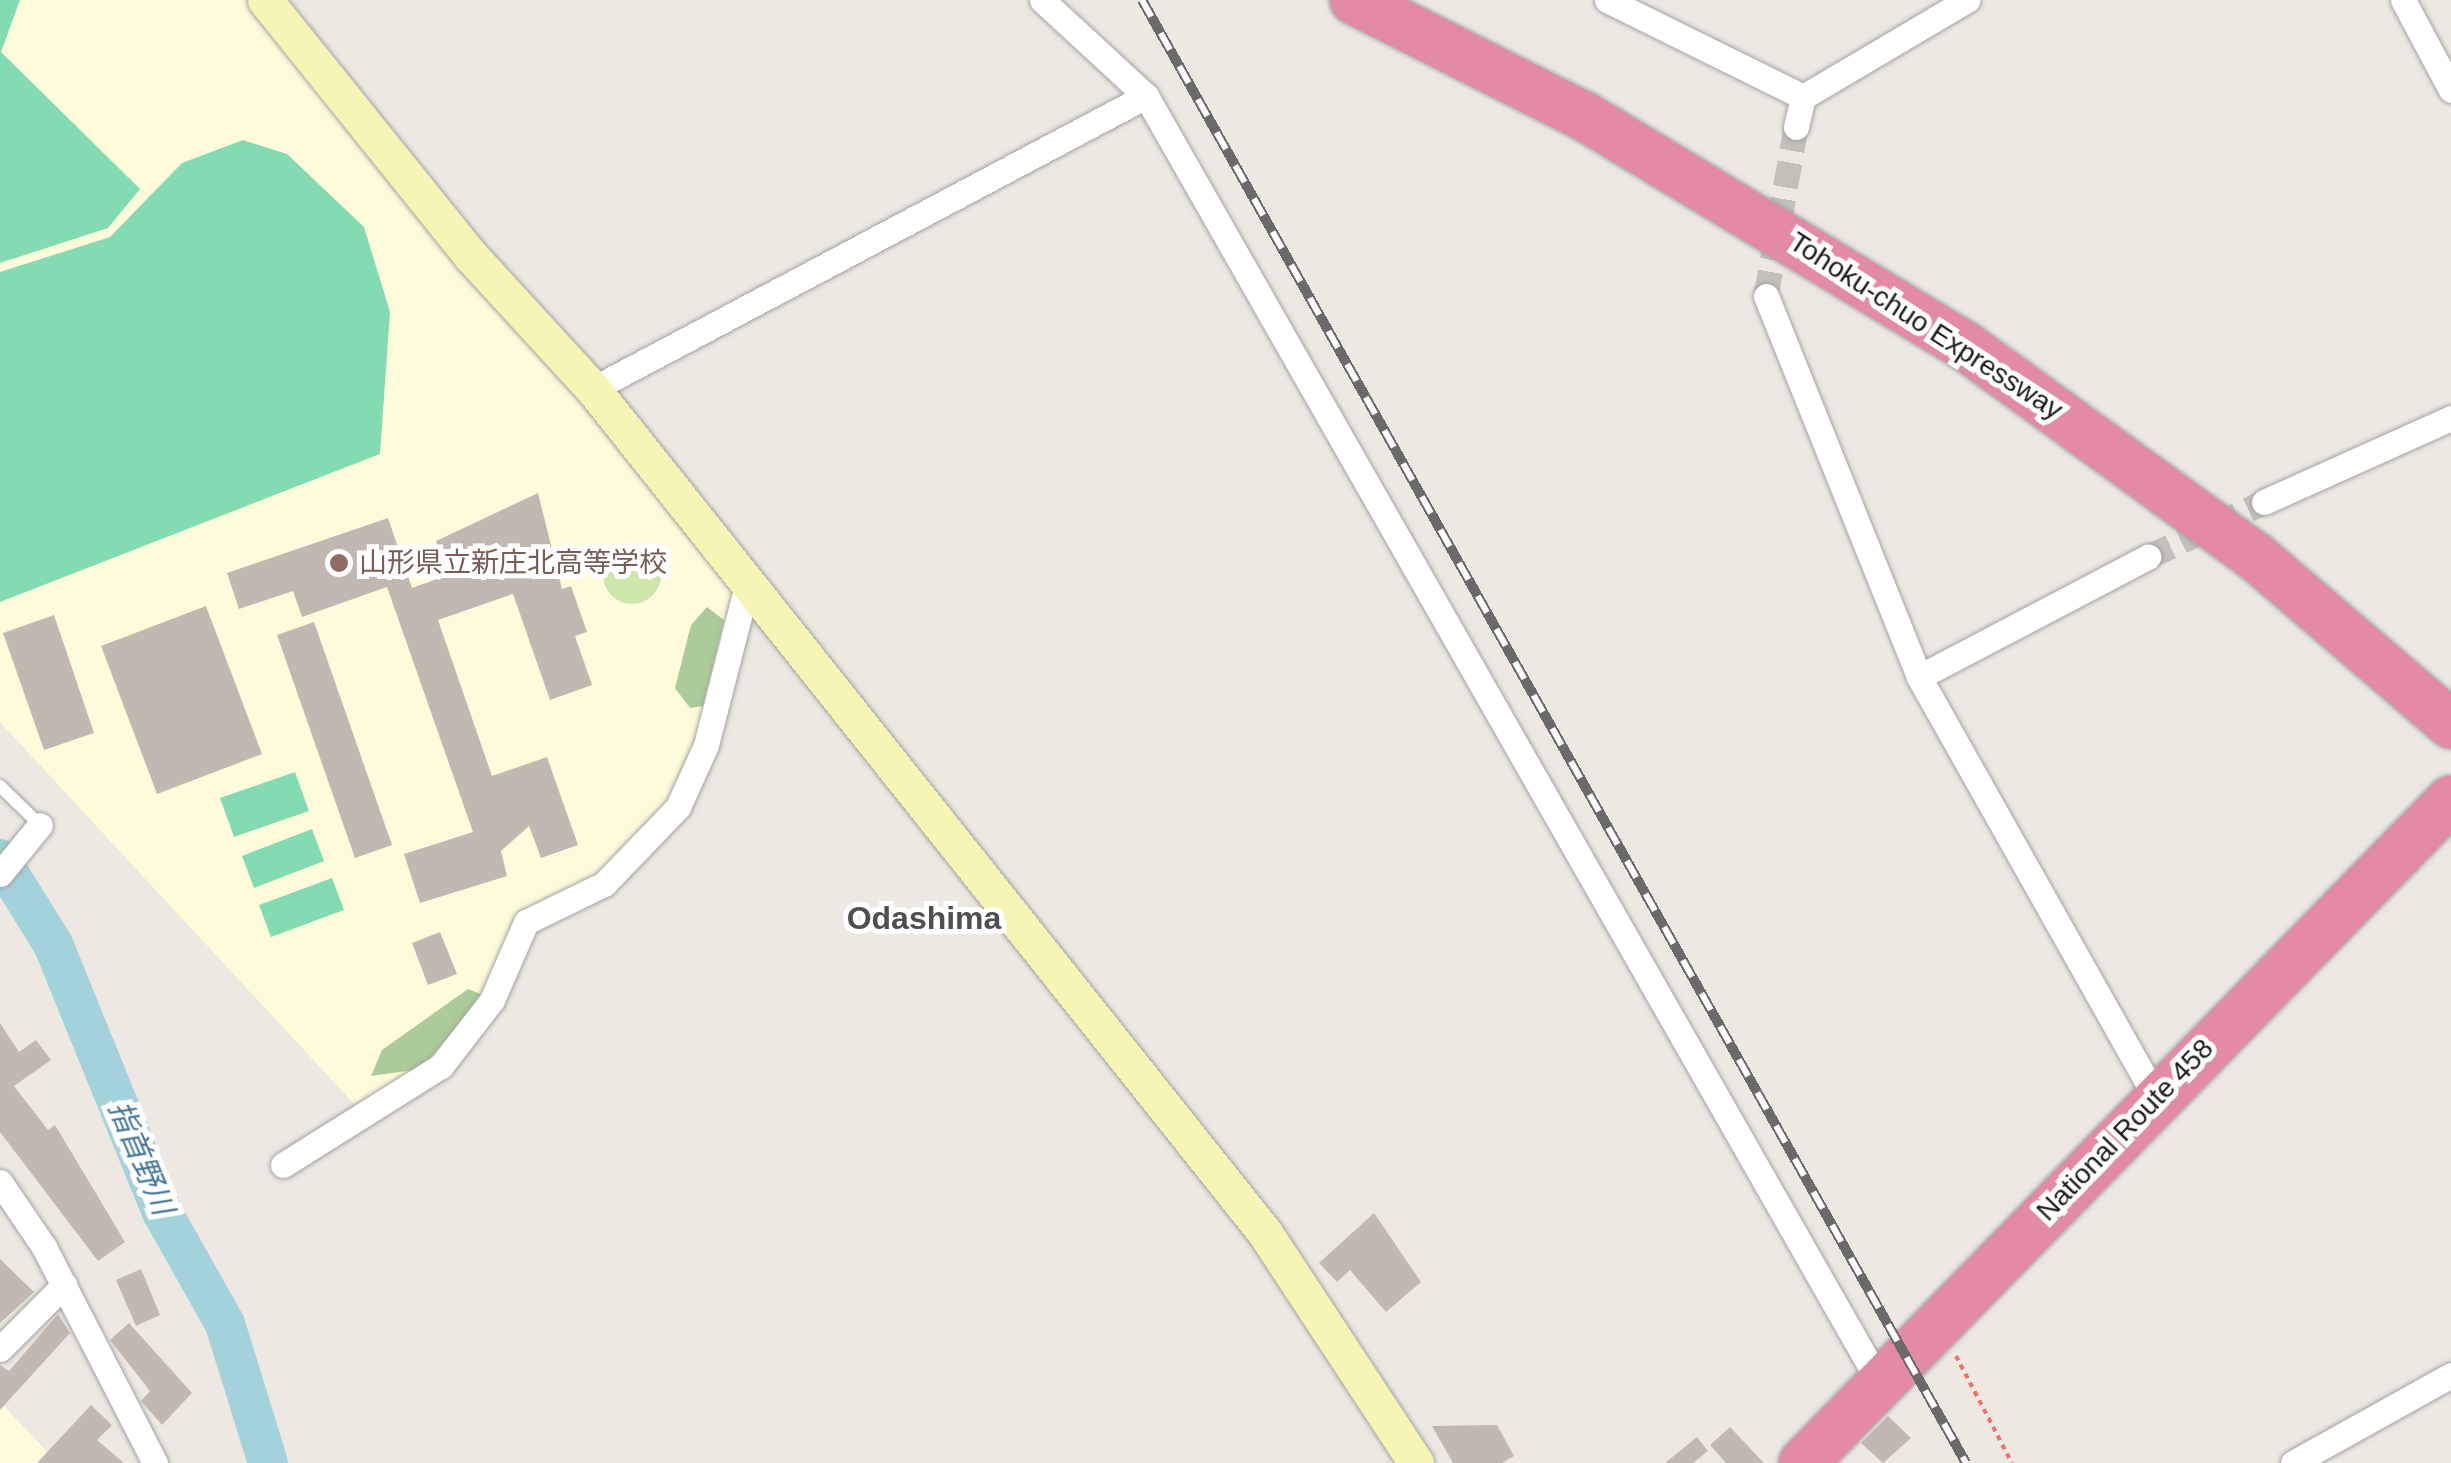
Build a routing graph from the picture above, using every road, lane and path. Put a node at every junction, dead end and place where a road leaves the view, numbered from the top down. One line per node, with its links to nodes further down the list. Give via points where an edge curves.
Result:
1 (265, 0): 12 (street, via 471,256)
2 (1042, 0): 8 (street)
3 (1354, 0): 18 (highway, Tohoku-chuo Expressway, via 1584,116 1964,345 2256,558)
4 (1607, 0): 9 (street)
5 (1967, 0): 9 (street)
6 (2403, 0): 7 (street)
7 (2451, 90)
8 (1146, 96): 12 (street); 30 (street)
9 (1803, 97): 10 (street)
10 (1796, 128)
11 (1766, 296): 17 (street)
12 (593, 389): 16 (street)
13 (2451, 418): 14 (street)
14 (2264, 502)
15 (2148, 557): 17 (street)
16 (748, 580): 24 (street, via 706,745 678,806 604,884 526,922 492,1000 441,1066); 33 (street, via 1265,1234)
17 (1919, 677): 23 (street)
18 (2451, 724)
19 (0, 786): 21 (lane)
20 (2446, 818): 23 (highway, National Route 458)
21 (40, 825): 22 (street)
22 (0, 874)
23 (2154, 1096): 27 (highway, National Route 458)
24 (284, 1165)
25 (0, 1182): 26 (street)
26 (64, 1285): 28 (street); 32 (street)
27 (1941, 1326): 30 (highway, National Route 458); 34 (path)
28 (0, 1349)
29 (2451, 1375): 35 (street)
30 (1881, 1384): 31 (highway, National Route 458)
31 (1814, 1460)
32 (155, 1463)
33 (1416, 1463)
34 (2012, 1463)
35 (2293, 1463)

